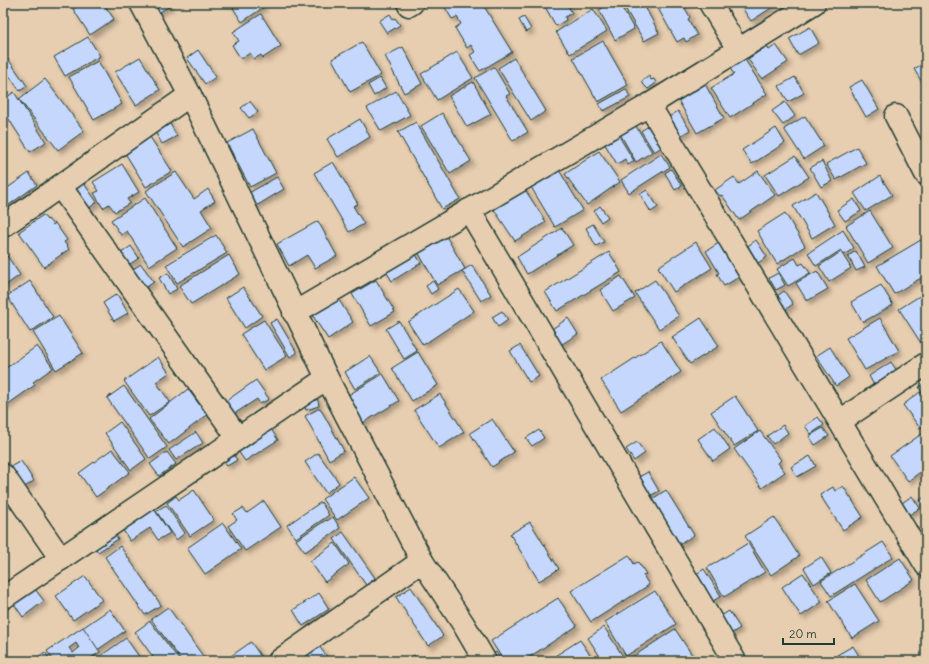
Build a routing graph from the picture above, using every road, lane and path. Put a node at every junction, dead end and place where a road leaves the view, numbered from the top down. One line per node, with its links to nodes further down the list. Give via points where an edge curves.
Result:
1 (141, 3): 5 (street)
2 (710, 3): 4 (street)
3 (814, 3): 4 (street)
4 (738, 49): 6 (street)
5 (190, 95): 9 (street); 12 (street)
6 (649, 105): 10 (street); 15 (street)
7 (896, 116): 8 (street)
8 (926, 174)
9 (60, 186): 11 (street); 16 (street)
10 (469, 210): 12 (street); 24 (street)
11 (3, 226)
12 (294, 313): 14 (street)
13 (926, 364): 15 (street)
14 (327, 378): 16 (street); 19 (street)
15 (840, 421): 20 (street)
16 (238, 438): 18 (street)
17 (3, 475): 18 (street)
18 (61, 558): 21 (street)
19 (422, 561): 22 (street); 23 (street)
20 (926, 565)
21 (3, 598)
22 (279, 661)
23 (485, 661)
24 (735, 661)

